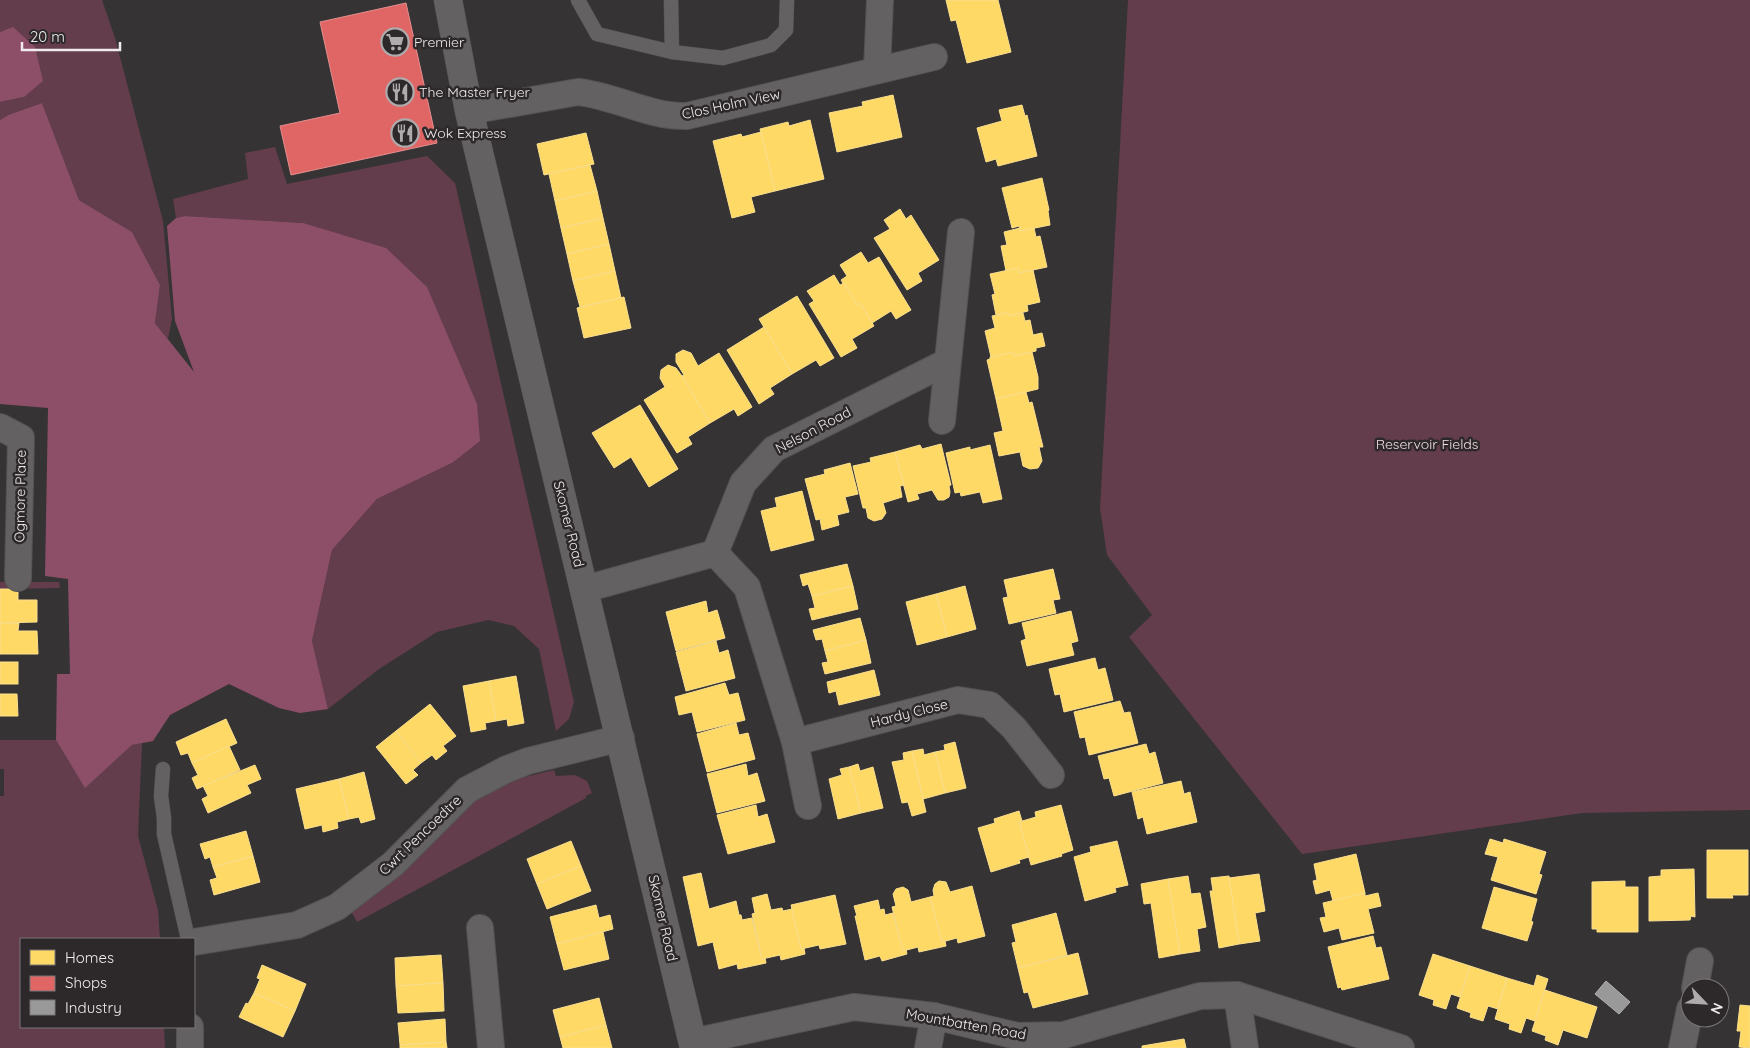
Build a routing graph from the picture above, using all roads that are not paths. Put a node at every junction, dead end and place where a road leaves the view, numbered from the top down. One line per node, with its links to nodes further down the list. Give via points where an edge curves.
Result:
1 (448, 0): 9 (street, Skomer Road)
2 (578, 0): 6 (lane, via 597,34)
3 (671, 0): 6 (lane)
4 (787, 0): 6 (lane, via 786,30 771,44 723,58)
5 (880, 0): 8 (street)
6 (672, 52)
7 (934, 56): 8 (street, Clos Holm View)
8 (877, 70): 9 (street, Clos Holm View, via 687,116 652,112 595,94 578,92)
9 (469, 111): 16 (street, Skomer Road)
10 (961, 232): 11 (street)
11 (947, 362): 12 (street); 14 (street, Nelson Road, via 774,449 743,483)
12 (942, 421)
13 (0, 427): 15 (street, Ogmore Place, via 21,438)
14 (715, 553): 16 (street); 18 (street, via 747,587)
15 (18, 578)
16 (585, 589): 17 (street, Skomer Road)
17 (621, 738): 24 (street, Cwrt Pencoedtre, via 528,761 467,790 393,864 337,907 297,925); 31 (street, Skomer Road)
18 (796, 742): 20 (street, Hardy Close, via 958,700 990,705 1014,728); 21 (street)
19 (163, 769): 23 (lane, via 164,834)
20 (1051, 775)
21 (808, 806)
22 (480, 928): 33 (street)
23 (188, 938)
24 (195, 942)
25 (1700, 961): 26 (street)
26 (1696, 978)
27 (1237, 995): 28 (street, Mountbatten Road, via 1200,996 1064,1035 1017,1036); 35 (street); 36 (street, Mountbatten Road)
28 (934, 1016): 31 (street, Mountbatten Road, via 854,1007); 34 (street)
29 (190, 1028): 32 (street)
30 (1686, 1028): 37 (street)
31 (694, 1045)
32 (190, 1048)
33 (491, 1048)
34 (928, 1048)
35 (1245, 1048)
36 (1401, 1048)
37 (1682, 1048)

